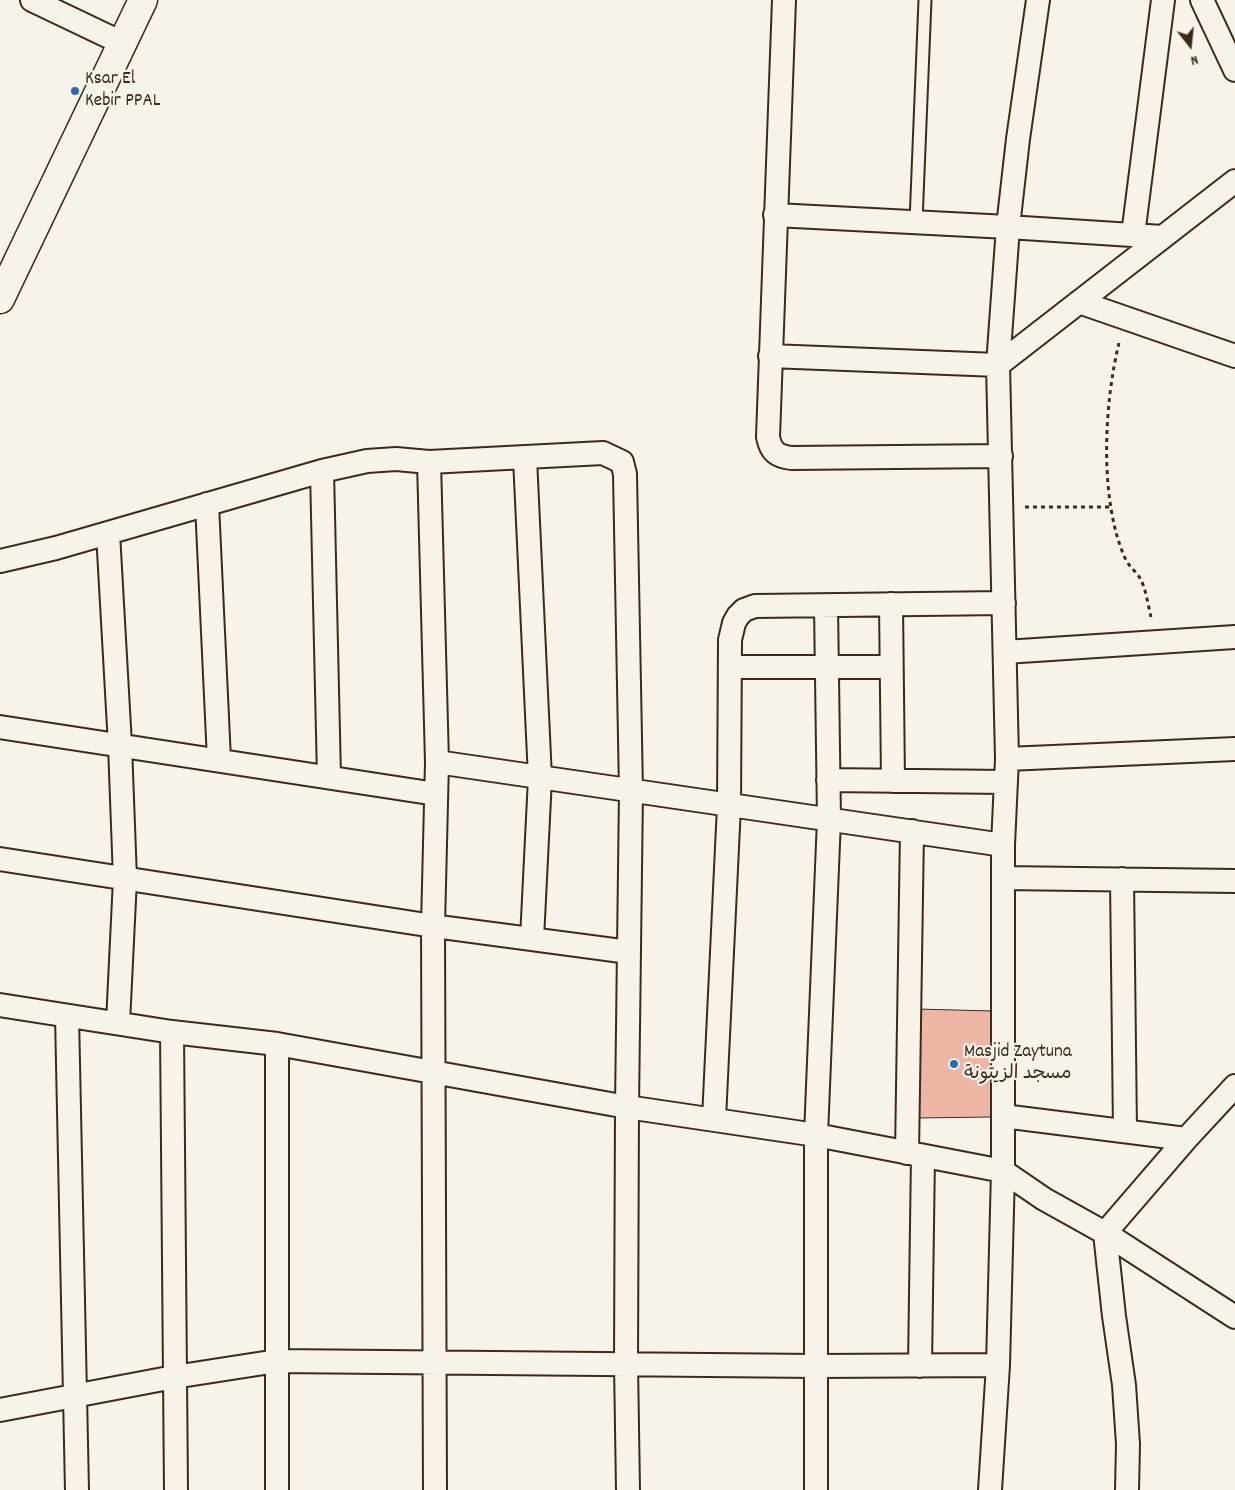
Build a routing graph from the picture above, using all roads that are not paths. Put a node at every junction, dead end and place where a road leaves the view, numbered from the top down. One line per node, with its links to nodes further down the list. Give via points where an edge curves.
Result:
1 (32, 0): 8 (street)
2 (143, 0): 8 (street)
3 (784, 0): 11 (street)
4 (925, 0): 12 (lane)
5 (1038, 0): 13 (street)
6 (1163, 0): 14 (street)
7 (1202, 0): 9 (street)
8 (122, 43): 16 (street)
9 (1235, 70)
10 (1235, 181): 15 (street)
11 (775, 215): 12 (street); 19 (street)
12 (916, 222): 13 (street)
13 (1008, 227): 14 (street); 20 (street)
14 (1133, 235): 15 (street)
15 (1163, 237): 17 (street)
16 (0, 299)
17 (1079, 302): 18 (street); 20 (street)
18 (1229, 348)
19 (770, 356): 20 (street); 21 (street, via 768,437 774,453 781,457)
20 (998, 365): 21 (street)
21 (1001, 456): 28 (street)
22 (525, 458): 23 (street); 43 (street); 47 (street, via 603,453 622,462 625,474)
23 (429, 462): 24 (street, via 367,461); 41 (street)
24 (322, 471): 25 (street); 42 (street)
25 (207, 504): 26 (street); 40 (street)
26 (108, 533): 27 (street); 37 (street)
27 (0, 561)
28 (1004, 603): 29 (street); 32 (street)
29 (891, 604): 30 (street); 35 (street)
30 (826, 606): 33 (street, via 755,606 744,610 734,623); 34 (street)
31 (1235, 637): 32 (street)
32 (1005, 652): 39 (street)
33 (730, 667): 34 (street); 49 (street)
34 (828, 667): 35 (street); 44 (street)
35 (891, 667): 45 (street)
36 (0, 727): 37 (street)
37 (120, 745): 40 (street); 55 (street)
38 (1235, 749): 39 (street)
39 (1007, 759): 46 (street)
40 (219, 760): 42 (street)
41 (437, 762): 43 (street); 48 (street)
42 (329, 777): 48 (street)
43 (540, 778): 47 (street); 59 (street)
44 (828, 780): 45 (street); 50 (street)
45 (893, 781): 46 (street)
46 (1006, 782): 52 (street)
47 (631, 791): 49 (street); 60 (street)
48 (436, 794): 58 (street)
49 (729, 806): 50 (street); 70 (street)
50 (829, 819): 51 (street); 72 (street)
51 (912, 831): 52 (street); 74 (street)
52 (1003, 845): 54 (street)
53 (0, 859): 55 (street)
54 (1004, 878): 56 (street); 69 (street)
55 (125, 879): 58 (street); 63 (street)
56 (1122, 879): 57 (street); 71 (street)
57 (1235, 881)
58 (433, 926): 59 (street); 66 (street)
59 (532, 939): 60 (street)
60 (629, 952): 68 (street)
61 (0, 1005): 62 (street)
62 (67, 1016): 63 (street); 85 (street)
63 (118, 1023): 64 (street)
64 (172, 1032): 65 (street); 84 (street)
65 (277, 1044): 66 (street); 78 (street)
66 (434, 1072): 68 (street); 79 (street)
67 (1235, 1086): 73 (street)
68 (627, 1107): 70 (street); 80 (street)
69 (1003, 1116): 71 (street); 75 (street)
70 (714, 1119): 72 (street)
71 (1125, 1131): 73 (street)
72 (816, 1135): 74 (street); 82 (street)
73 (1186, 1139): 76 (street)
74 (915, 1154): 75 (street); 83 (street)
75 (1003, 1171): 76 (street, via 1044,1199); 81 (street)
76 (1105, 1233): 77 (street); 94 (street, via 1124,1385)
77 (1235, 1317)
78 (277, 1361): 79 (street); 84 (street); 89 (street)
79 (434, 1364): 80 (street); 90 (street)
80 (626, 1364): 82 (street); 91 (street)
81 (998, 1365): 83 (street); 93 (street)
82 (816, 1366): 83 (street); 92 (street)
83 (920, 1366)
84 (174, 1377): 85 (street); 88 (street)
85 (75, 1397): 86 (street); 87 (street)
86 (0, 1410)
87 (77, 1490)
88 (176, 1490)
89 (277, 1490)
90 (435, 1490)
91 (628, 1490)
92 (816, 1490)
93 (990, 1490)
94 (1127, 1490)

